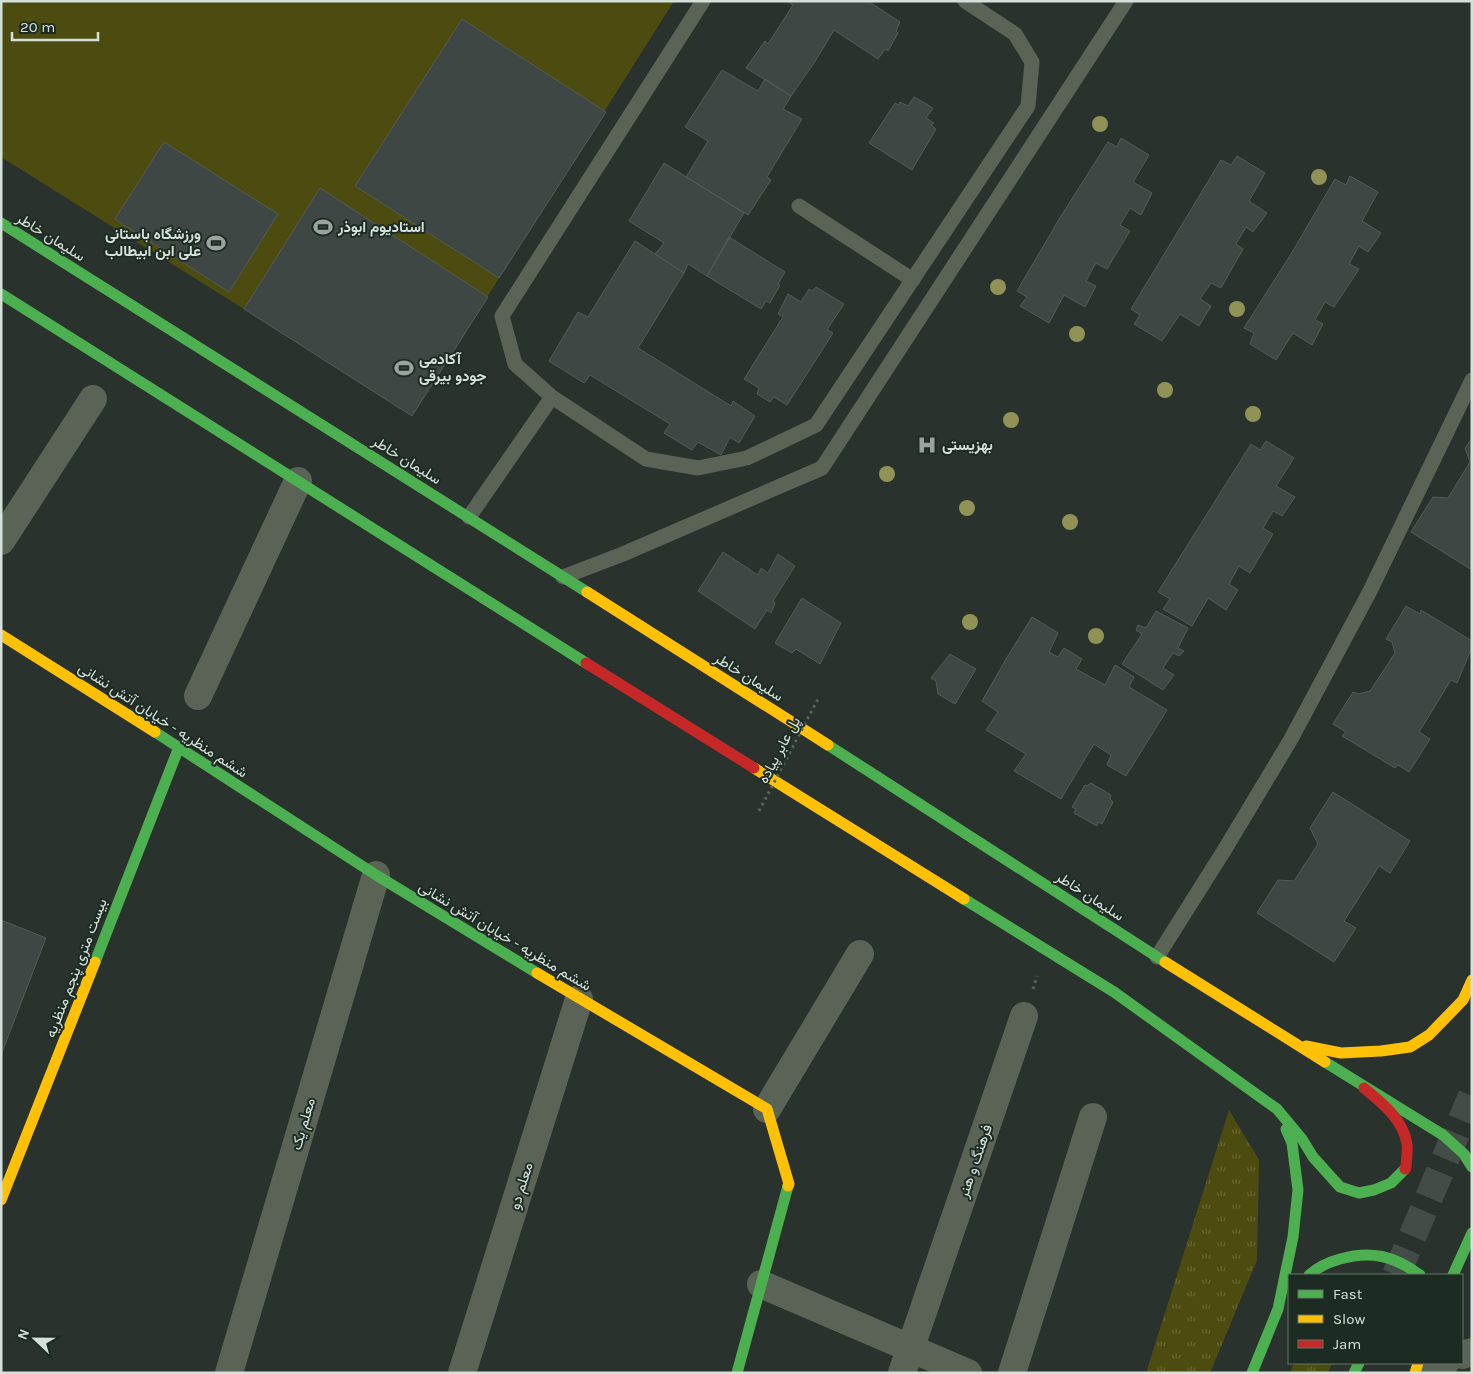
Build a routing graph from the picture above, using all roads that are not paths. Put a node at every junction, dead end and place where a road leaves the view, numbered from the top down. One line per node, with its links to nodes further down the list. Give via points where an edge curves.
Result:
1 (703, 1): 9 (lane, via 502,316 515,364)
2 (965, 1): 6 (lane, via 1015,34 1032,62 1028,106)
3 (1126, 1): 14 (lane, via 822,468)
4 (799, 206): 6 (lane)
5 (1, 224): 12 (main road, سلیمان خاطر)
6 (913, 280): 9 (lane, via 816,425 747,458 698,468 646,459)
7 (1, 294): 11 (main road)
8 (1472, 380): 20 (lane, via 1370,591 1291,739)
9 (552, 397): 12 (lane)
10 (93, 400): 13 (street)
11 (298, 481): 16 (street); 27 (main road, via 1114,992)
12 (469, 518): 14 (main road, سلیمان خاطر)
13 (1, 541)
14 (563, 577): 20 (main road, سلیمان خاطر)
15 (1, 635): 17 (main road, ششم منظریه - خیابان آتش نشانی)
16 (198, 696)
17 (179, 747): 18 (main road, ششم منظریه - خیابان آتش نشانی); 30 (main road, بیست متری پنجم منظریه)
18 (376, 875): 22 (main road, ششم منظریه - خیابان آتش نشانی); 40 (street, معلم یک)
19 (860, 954): 26 (street)
20 (1157, 957): 24 (main road, سلیمان خاطر)
21 (1472, 980): 24 (main road, via 1463,1000 1429,1035 1410,1047 1341,1053)
22 (580, 999): 26 (main road, ششم منظریه - خیابان آتش نشانی); 41 (street, معلم دو)
23 (1024, 1016): 38 (street, فرهنگ و هنر)
24 (1292, 1044): 25 (main road, سلیمان خاطر)
25 (1364, 1088): 27 (main road, via 1402,1126 1407,1145 1406,1168 1391,1183 1374,1190 1359,1193 1340,1187); 29 (main road, سلیمان خاطر, via 1443,1135 1464,1154)
26 (767, 1109): 35 (main road, via 789,1184)
27 (1277, 1109): 37 (main road, via 1292,1143 1298,1190 1293,1237)
28 (1092, 1117): 44 (street)
29 (1472, 1167)
30 (1, 1200)
31 (1472, 1234): 34 (main road)
32 (1310, 1274): 33 (main road, via 1329,1262 1348,1256 1376,1254)
33 (1419, 1274)
34 (1453, 1274)
35 (761, 1284): 38 (street); 42 (main road)
36 (1288, 1295): 37 (main road)
37 (1278, 1309): 45 (main road)
38 (906, 1360): 43 (street)
39 (1444, 1364): 46 (street)
40 (229, 1373)
41 (462, 1373)
42 (737, 1373)
43 (968, 1373)
44 (1012, 1373)
45 (1252, 1373)
46 (1431, 1373)

